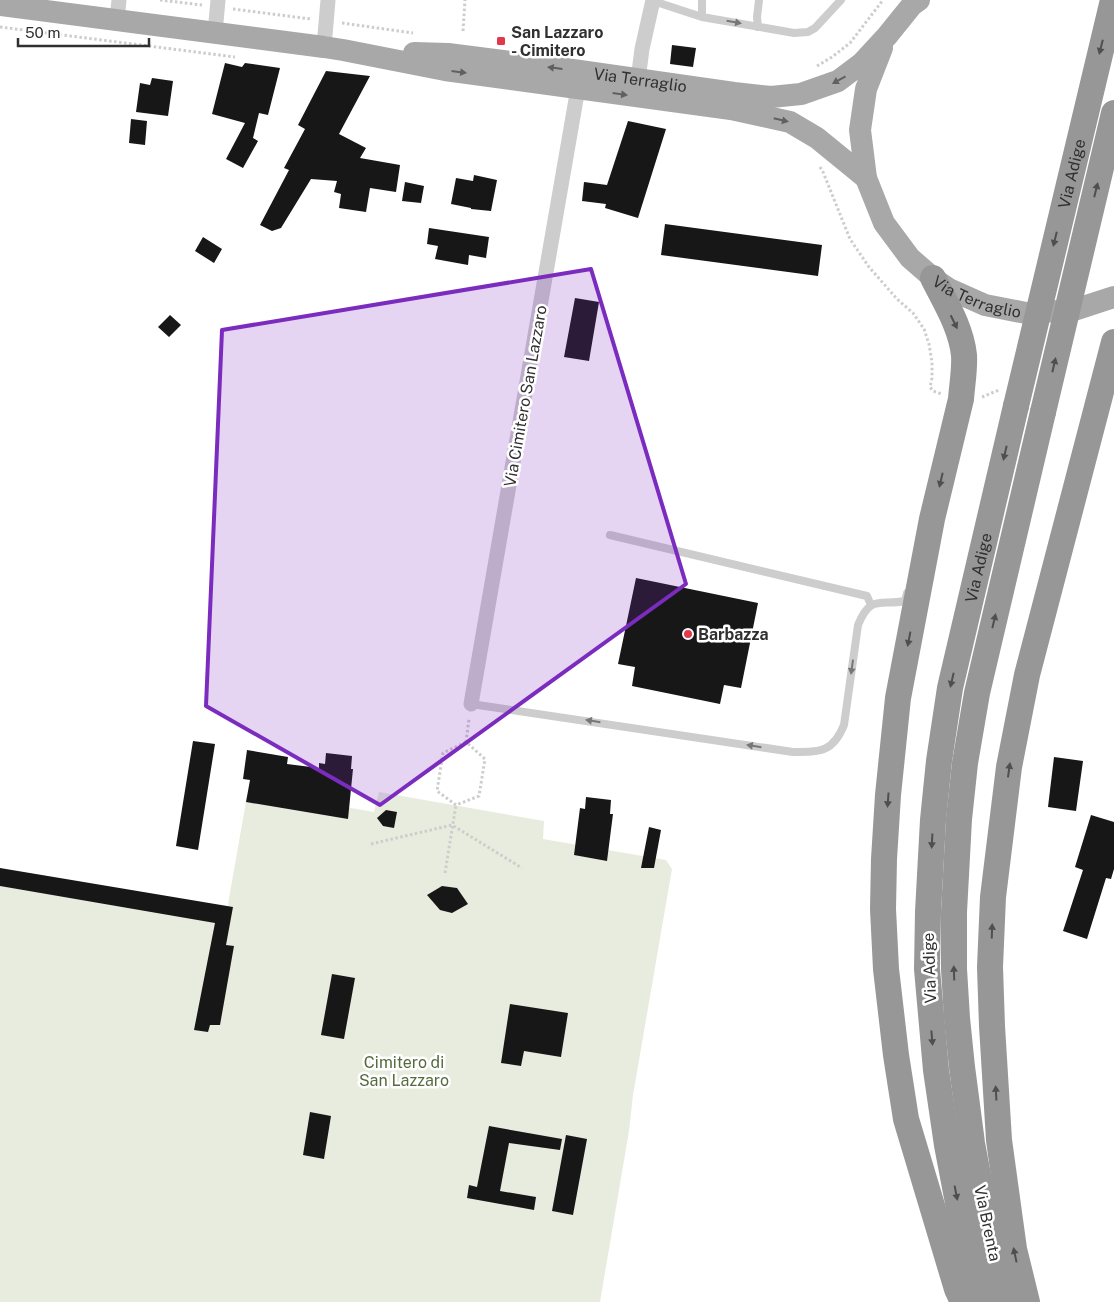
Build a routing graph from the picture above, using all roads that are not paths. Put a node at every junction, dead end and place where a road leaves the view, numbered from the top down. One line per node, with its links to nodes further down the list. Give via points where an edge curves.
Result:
1 (328, 0): 15 (street, via 326,21)
2 (702, 0): 11 (lane)
3 (759, 0): 12 (lane)
4 (841, 0): 12 (lane, via 808,32)
5 (919, 0): 14 (main road, Via Terraglio)
6 (1113, 0): 27 (highway, Via Adige, one-way to 27, bridge, via 950,688 939,761 933,820 927,970 936,1070)
7 (653, 1): 11 (lane); 16 (street)
8 (218, 3): 13 (street)
9 (0, 5): 10 (main road, Via Terraglio)
10 (118, 10): 13 (main road, Via Terraglio)
11 (702, 17): 12 (lane, one-way to 12)
12 (758, 27)
13 (215, 33): 15 (main road, Via Terraglio)
14 (887, 36): 16 (main road, Via Terraglio, one-way to 16, via 862,63 838,81 801,94 771,97); 19 (main road, Via Terraglio, via 866,90 860,130)
15 (333, 49): 16 (main road, Via Terraglio, one-way to 15, via 448,54); 17 (main road, Via Terraglio, one-way to 17, via 445,70)
16 (638, 80)
17 (578, 88): 19 (main road, Via Terraglio, one-way to 19, via 731,109 790,122 817,138); 26 (street, Via Cimitero San Lazzaro)
18 (1114, 113): 27 (highway, Via Adige, one-way to 18, bridge, via 962,1067 954,969 954,912 965,763 977,693)
19 (866, 178): 20 (main road, Via Terraglio, via 884,223 910,258)
20 (933, 278): 21 (main road, Via Terraglio, via 985,305 1026,313 1074,310); 28 (highway, one-way to 28, via 959,331 964,356 961,399 925,528 898,698 888,795 883,909 886,969 906,1119)
21 (1114, 296)
22 (1114, 342): 31 (highway, one-way to 22, via 1014,1249 999,1140 990,967 993,897 1009,767 1027,675)
23 (610, 535): 25 (lane, via 867,596)
24 (909, 582): 25 (lane, via 905,601 882,601)
25 (871, 605): 26 (lane, one-way to 26, via 858,625 844,724 839,737 829,748 793,752)
26 (471, 704)
27 (960, 1144): 29 (highway, Via Brenta, one-way to 29, via 963,1229); 30 (highway, Via Brenta, via 987,1224)
28 (963, 1302)
29 (982, 1302)
30 (1008, 1302)
31 (1026, 1302)

